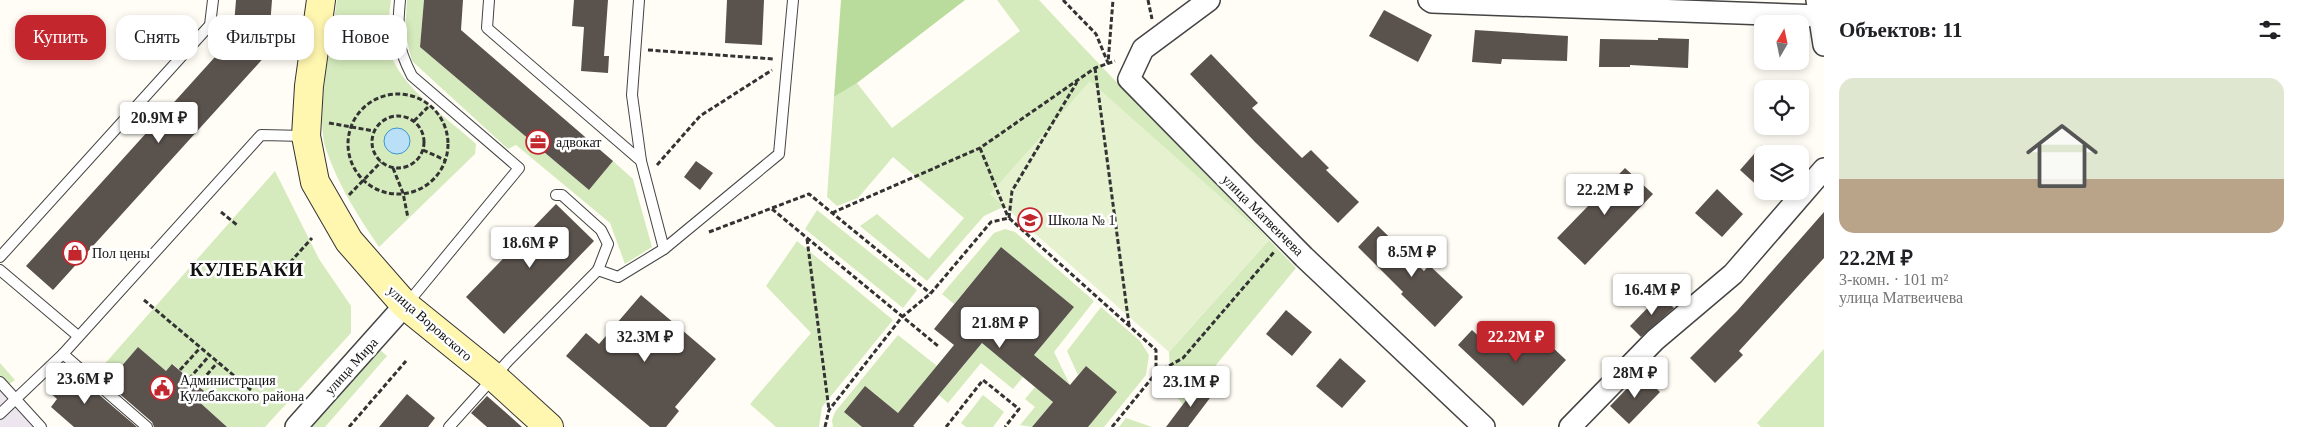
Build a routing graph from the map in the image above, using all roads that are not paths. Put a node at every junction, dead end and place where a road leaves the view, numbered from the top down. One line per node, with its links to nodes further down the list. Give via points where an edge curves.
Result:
1 (213, 0): 16 (lane, via 210,25)
2 (321, 0): 11 (street, улица Воровского, via 309,86)
3 (400, 0): 19 (lane, via 397,36 412,76 519,168)
4 (489, 0): 12 (lane, via 487,28)
5 (639, 0): 12 (lane, via 632,95)
6 (793, 0): 15 (lane, via 779,154)
7 (1429, 0): 9 (street)
8 (1200, 3): 31 (street, улица Матвеичева, via 1143,49 1129,79 1285,238)
9 (1818, 8): 10 (street)
10 (1824, 45)
11 (315, 130): 19 (street, улица Воровского, via 315,182 349,241); 20 (lane, via 261,135)
12 (641, 161): 15 (lane)
13 (1824, 169): 32 (street, via 1733,274 1656,340)
14 (556, 195): 18 (lane, via 562,195 601,230 608,244)
15 (664, 249): 18 (lane, via 618,276)
16 (0, 257)
17 (0, 270): 20 (lane)
18 (598, 270): 22 (lane)
19 (405, 305): 22 (street, улица Воровского); 28 (street, улица Мира)
20 (78, 336): 21 (lane)
21 (63, 354): 24 (lane); 27 (lane)
22 (494, 377): 29 (lane); 30 (street, улица Воровского)
23 (0, 382): 24 (lane)
24 (17, 400): 25 (lane); 26 (lane)
25 (0, 414)
26 (41, 427)
27 (147, 427)
28 (296, 427)
29 (449, 427)
30 (549, 427)
31 (1484, 427)
32 (1570, 427)

